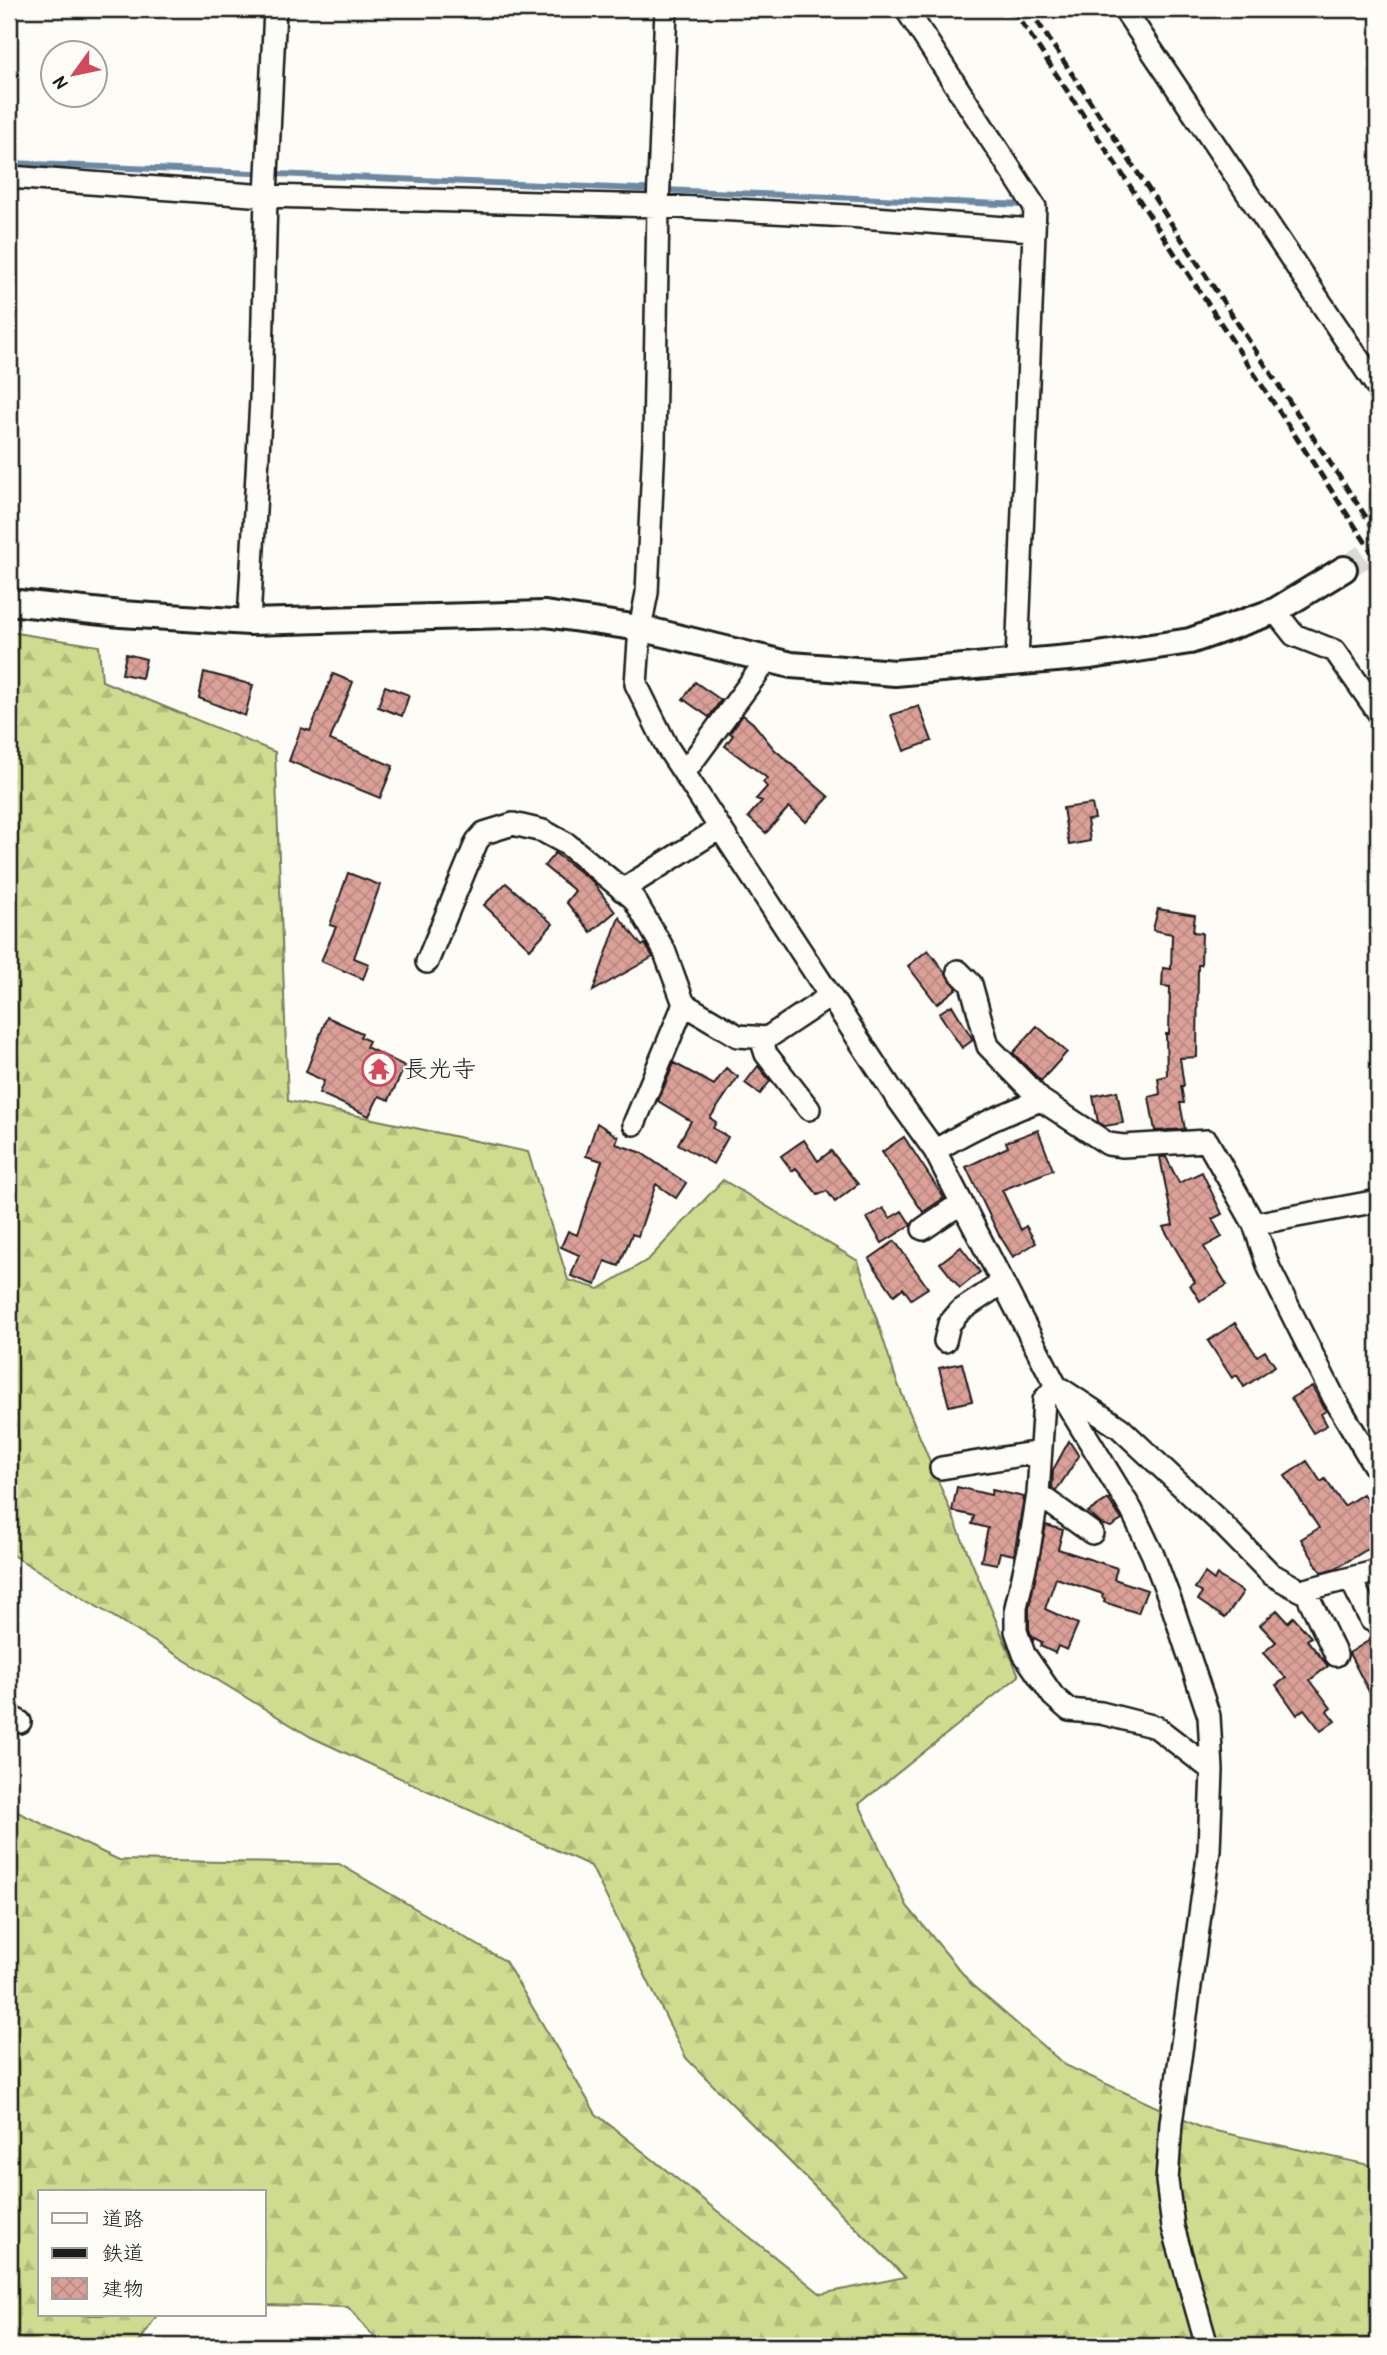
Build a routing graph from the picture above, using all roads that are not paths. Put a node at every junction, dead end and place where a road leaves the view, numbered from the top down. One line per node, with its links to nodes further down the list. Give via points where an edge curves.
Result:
1 (275, 9): 6 (street)
2 (666, 9): 7 (street)
3 (906, 9): 8 (street, via 1035,207)
4 (1124, 9): 9 (street)
5 (9, 177): 6 (street)
6 (266, 196): 7 (street); 13 (street)
7 (658, 206): 8 (street); 14 (street, via 654,442 647,593)
8 (1033, 230): 16 (street)
9 (1378, 388)
10 (1344, 569): 12 (street)
11 (9, 602): 13 (street)
12 (1275, 611): 16 (street, via 1190,641 1091,656); 17 (street, via 1294,635 1335,651)
13 (249, 622): 14 (street, via 545,614)
14 (640, 628): 15 (street); 18 (street, via 636,684)
15 (767, 660): 16 (street, via 895,673); 18 (street)
16 (1017, 661)
17 (1378, 712)
18 (684, 773): 19 (street)
19 (720, 828): 20 (street); 23 (street)
20 (622, 890): 21 (street, via 567,844 542,831 513,824 484,833); 24 (street, via 634,899 664,950)
21 (427, 962)
22 (958, 971): 26 (street, via 971,985 988,1046)
23 (830, 996): 25 (street); 29 (street)
24 (684, 1004): 25 (street, via 738,1036); 28 (street)
25 (761, 1038): 27 (street, via 766,1054)
26 (1041, 1100): 29 (street, via 1000,1115); 32 (street, via 1108,1144 1207,1141)
27 (809, 1109)
28 (634, 1124)
29 (935, 1151): 31 (street)
30 (1378, 1201): 32 (street)
31 (961, 1203): 33 (street); 34 (street)
32 (1254, 1224): 39 (street, via 1269,1268 1334,1398)
33 (923, 1229)
34 (1002, 1283): 35 (street, via 960,1311 949,1324); 36 (street)
35 (945, 1341)
36 (1056, 1386): 37 (street, via 1044,1400); 44 (street, via 1120,1428 1271,1574); 47 (street, via 1132,1511 1153,1555 1209,1716)
37 (1040, 1452): 38 (street); 40 (street)
38 (941, 1468)
39 (1378, 1472)
40 (1038, 1494): 41 (street); 47 (street, via 1016,1607 1016,1631 1032,1668 1069,1710 1156,1727)
41 (1092, 1533)
42 (1378, 1572): 43 (street)
43 (1351, 1580): 44 (street); 45 (street)
44 (1305, 1590): 46 (street)
45 (1371, 1620)
46 (1336, 1655)
47 (1212, 1770): 48 (street, via 1209,1850 1167,2181 1173,2227)
48 (1207, 2346)

